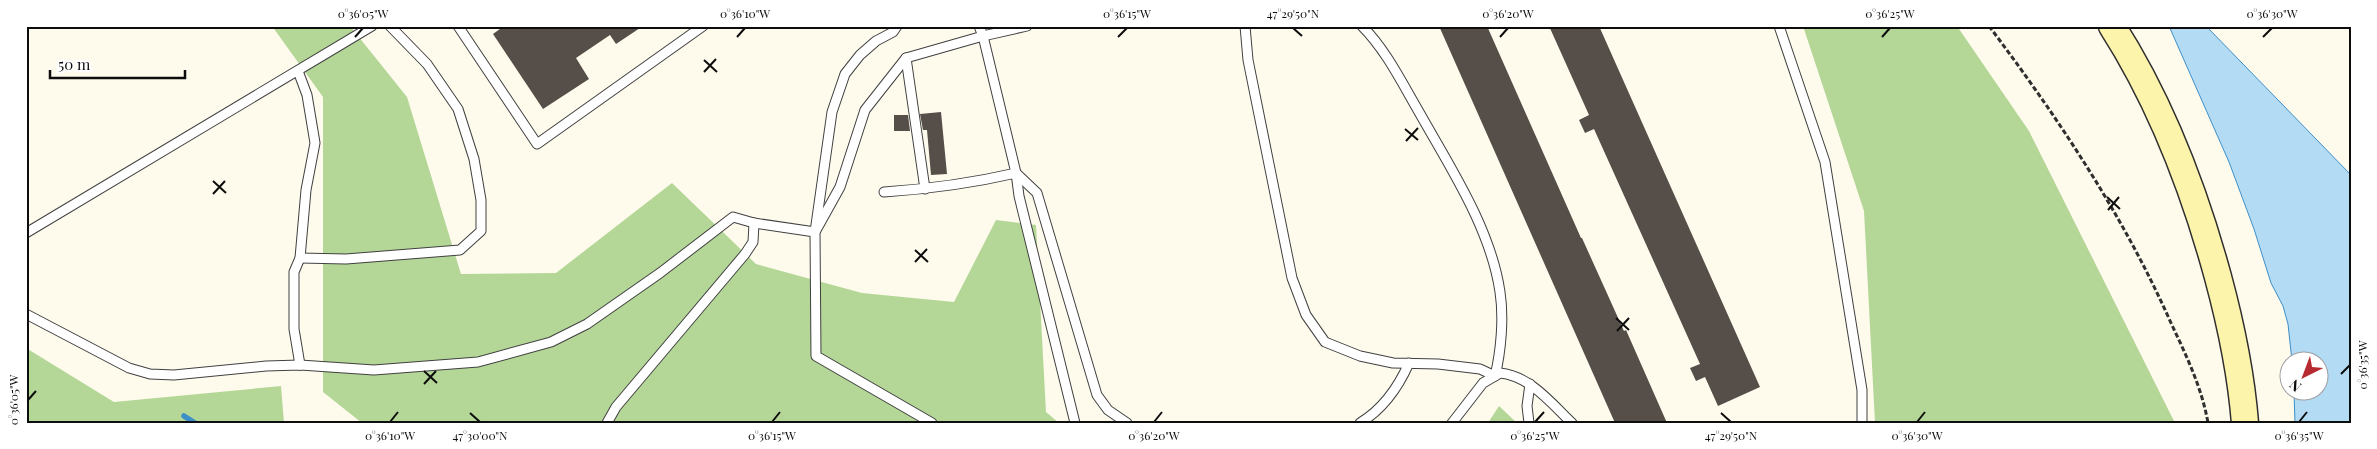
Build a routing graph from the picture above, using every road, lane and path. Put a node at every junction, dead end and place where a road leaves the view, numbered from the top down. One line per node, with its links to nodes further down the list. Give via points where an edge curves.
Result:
1 (372, 26): 15 (lane)
2 (390, 26): 22 (lane, via 427,64 458,108 474,158 482,231 460,250 346,259)
3 (458, 26): 4 (lane, via 537,144)
4 (702, 26)
5 (897, 26): 20 (lane, via 860,55 842,82 832,112)
6 (980, 26): 13 (lane)
7 (1027, 26): 13 (lane)
8 (1245, 26): 24 (lane, via 1248,60 1292,278 1306,315 1325,342 1360,356)
9 (1362, 26): 26 (lane, via 1395,69 1462,188 1490,252 1500,293 1500,355)
10 (1779, 26): 36 (lane, via 1825,162 1862,390)
11 (1989, 26): 37 (path, via 2092,173 2147,270 2187,359)
12 (2112, 26): 38 (street, via 2138,66 2179,154 2207,234 2234,338)
13 (983, 36): 14 (lane); 16 (lane)
14 (906, 58): 17 (lane); 20 (lane, via 865,110 840,187)
15 (298, 70): 21 (lane); 22 (lane, via 308,96 315,144 306,190)
16 (1016, 172): 17 (lane, via 982,181); 30 (lane); 31 (lane, via 1038,193 1097,395 1108,410)
17 (925, 189): 18 (lane)
18 (884, 192)
19 (754, 223): 20 (lane); 25 (lane, via 733,217 588,324 551,342 478,362 374,370); 28 (lane, via 753,242 745,254)
20 (815, 232): 29 (lane, via 816,356)
21 (26, 233)
22 (300, 258): 25 (lane, via 294,272 292,305)
23 (26, 314): 25 (lane, via 129,368 150,374)
24 (1409, 363): 26 (lane, via 1480,369); 32 (lane, via 1395,390)
25 (300, 365)
26 (1495, 376): 27 (lane, via 1500,372 1512,374); 33 (lane, via 1483,383)
27 (1530, 384): 34 (lane); 35 (lane)
28 (606, 423)
29 (932, 423)
30 (1074, 423)
31 (1127, 423)
32 (1360, 423)
33 (1452, 423)
34 (1529, 423)
35 (1572, 423)
36 (1862, 423)
37 (2208, 423)
38 (2245, 423)

